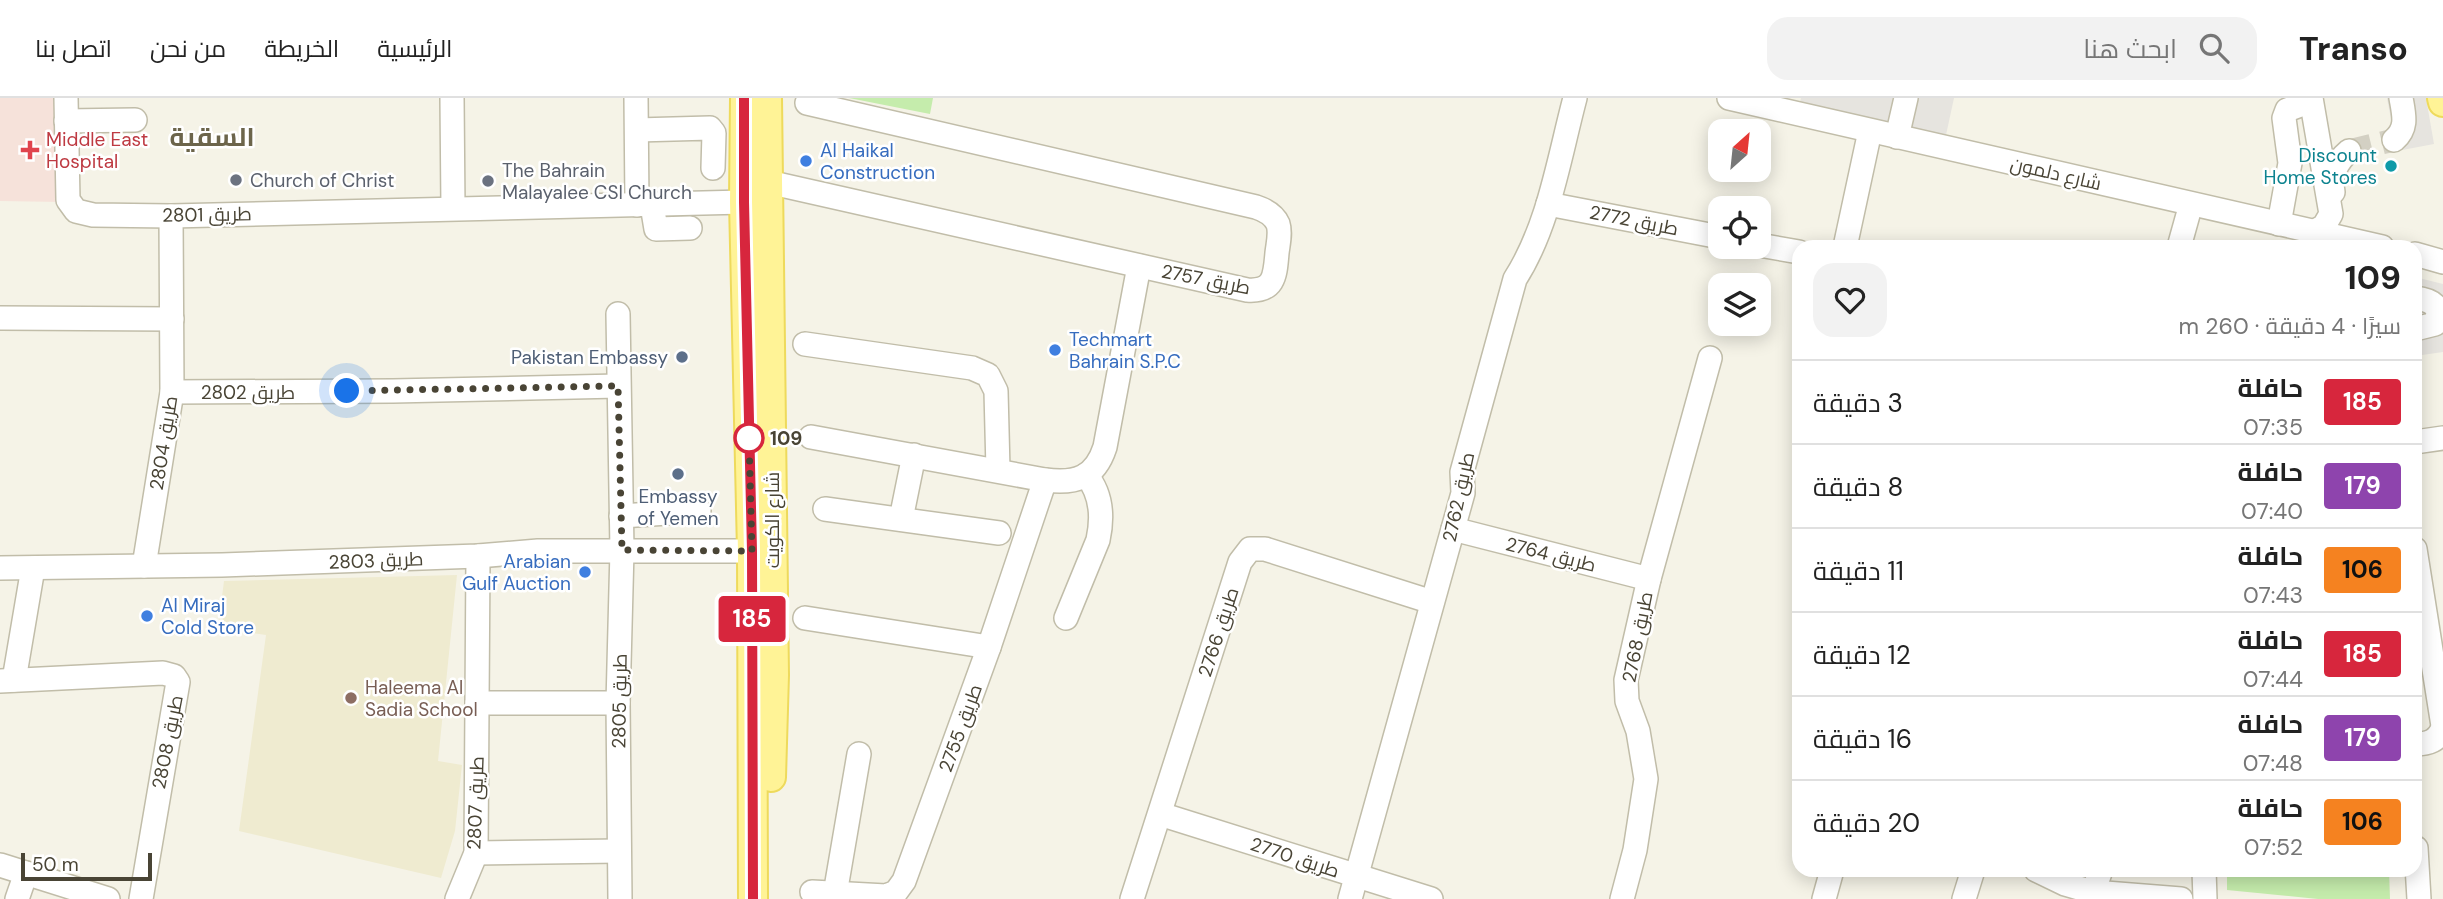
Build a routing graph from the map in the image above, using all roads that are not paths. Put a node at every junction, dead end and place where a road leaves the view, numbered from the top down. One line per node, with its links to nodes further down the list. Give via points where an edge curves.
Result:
1 (452, 98): 24 (street)
2 (636, 98): 13 (street)
3 (744, 98): 20 (main road, شارع الكويت)
4 (767, 98): 19 (main road, شارع الكويت)
5 (1575, 98): 21 (street, طريق 2762)
6 (1729, 98): 14 (street, شارع دلمون)
7 (1906, 98): 15 (street)
8 (2400, 98): 16 (street, via 2404,127)
9 (2311, 100): 26 (street, via 2287,110 2284,118 2290,163); 29 (street, via 2331,214)
10 (807, 103): 35 (street, طريق 2757, via 1256,207 1278,225 1275,274 1272,282 1257,291)
11 (66, 109): 12 (street); 25 (street, طريق 2801, via 68,200 76,211)
12 (135, 120)
13 (636, 130): 18 (street, via 710,128 714,133); 23 (street)
14 (1870, 131): 15 (street, شارع دلمون); 30 (street)
15 (1898, 136): 22 (street, شارع دلمون)
16 (2394, 140)
17 (2348, 151): 32 (street, via 2337,164 2332,185)
18 (712, 168)
19 (768, 182): 35 (street, طريق 2757); 100 (main road, شارع الكويت, via 774,675)
20 (744, 202): 23 (street, طريق 2801); 59 (main road, شارع الكويت)
21 (1548, 204): 28 (street, طريق 2772); 56 (street, طريق 2762, via 1527,261 1515,279 1462,472 1463,493)
22 (2191, 204): 26 (street, شارع دلمون); 31 (street)
23 (645, 205): 24 (street, طريق 2801); 27 (street, via 657,230)
24 (453, 208): 25 (street, طريق 2801)
25 (171, 216): 39 (street, طريق 2804)
26 (2279, 224): 29 (street, شارع دلمون)
27 (690, 228)
28 (1708, 235)
29 (2313, 239)
30 (1847, 240)
31 (2181, 240)
32 (2343, 240)
33 (1771, 247): 34 (street)
34 (1792, 251)
35 (1139, 266): 50 (street, via 1105,447)
36 (2422, 299): 40 (street, via 2433,300 2440,316 2435,324)
37 (618, 314): 43 (street)
38 (0, 318): 39 (street)
39 (172, 319): 44 (street, طريق 2804)
40 (2422, 327)
41 (805, 344): 49 (street, via 972,368 988,375 996,391)
42 (1710, 358): 64 (street, طريق 2768)
43 (618, 386): 44 (street, طريق 2802); 54 (street)
44 (172, 392): 61 (street, طريق 2804)
45 (811, 437): 48 (street)
46 (2443, 438): 47 (street)
47 (2422, 441)
48 (914, 455): 49 (street); 55 (street)
49 (998, 470): 51 (street)
50 (1086, 475): 51 (street, via 1066,482); 70 (street, via 1096,491 1101,526)
51 (1045, 480): 71 (street, طريق 2755)
52 (825, 509): 55 (street)
53 (699, 511): 54 (street)
54 (621, 516): 58 (street)
55 (901, 519): 57 (street)
56 (1453, 529): 64 (street, طريق 2764); 67 (street, طريق 2762)
57 (999, 533)
58 (622, 550): 59 (street, طريق 2803); 60 (street, طريق 2803); 74 (street, طريق 2805)
59 (752, 551): 99 (main road, شارع الكويت)
60 (478, 556): 61 (street, طريق 2803); 73 (street, طريق 2807)
61 (144, 566): 63 (street, طريق 2803)
62 (0, 568): 63 (street, طريق 2803)
63 (33, 568): 72 (street)
64 (1649, 579): 104 (street, طريق 2768, via 1626,680 1626,701 1638,731 1646,779)
65 (2422, 582): 66 (street)
66 (2443, 590)
67 (1432, 602): 78 (street, طريق 2766, via 1265,549 1250,549 1240,562); 83 (street, طريق 2762)
68 (2422, 604): 75 (street)
69 (805, 618): 71 (street)
70 (1066, 618)
71 (989, 647): 93 (street, طريق 2755, via 904,881 886,896)
72 (7, 680): 96 (street, طريق 2808, via 163,673 178,681)
73 (477, 703): 74 (street); 80 (street, طريق 2807)
74 (618, 703): 79 (street, طريق 2805)
75 (2443, 727): 76 (street, via 2432,742)
76 (2422, 743)
77 (859, 754): 93 (street)
78 (1160, 814): 83 (street, طريق 2770); 101 (street, طريق 2766)
79 (619, 851): 80 (street); 98 (street, طريق 2805)
80 (476, 853): 97 (street, طريق 2807)
81 (0, 865): 82 (street)
82 (26, 873): 94 (street); 95 (street)
83 (1357, 876): 102 (street, طريق 2762); 103 (street, طريق 2770)
84 (1830, 877): 105 (street)
85 (1971, 877): 106 (street)
86 (2045, 877): 91 (street)
87 (2098, 877): 92 (street)
88 (2204, 877): 108 (street)
89 (2418, 877): 109 (street)
90 (812, 892): 93 (street, طريق 2755)
91 (2065, 892): 92 (street)
92 (2093, 892): 107 (street)
93 (835, 894)
94 (17, 899)
95 (108, 899)
96 (141, 899)
97 (457, 899)
98 (620, 899)
99 (753, 899)
100 (769, 899)
101 (1132, 899)
102 (1350, 899)
103 (1431, 899)
104 (1622, 899)
105 (1824, 899)
106 (1964, 899)
107 (2180, 899)
108 (2205, 899)
109 (2419, 899)

